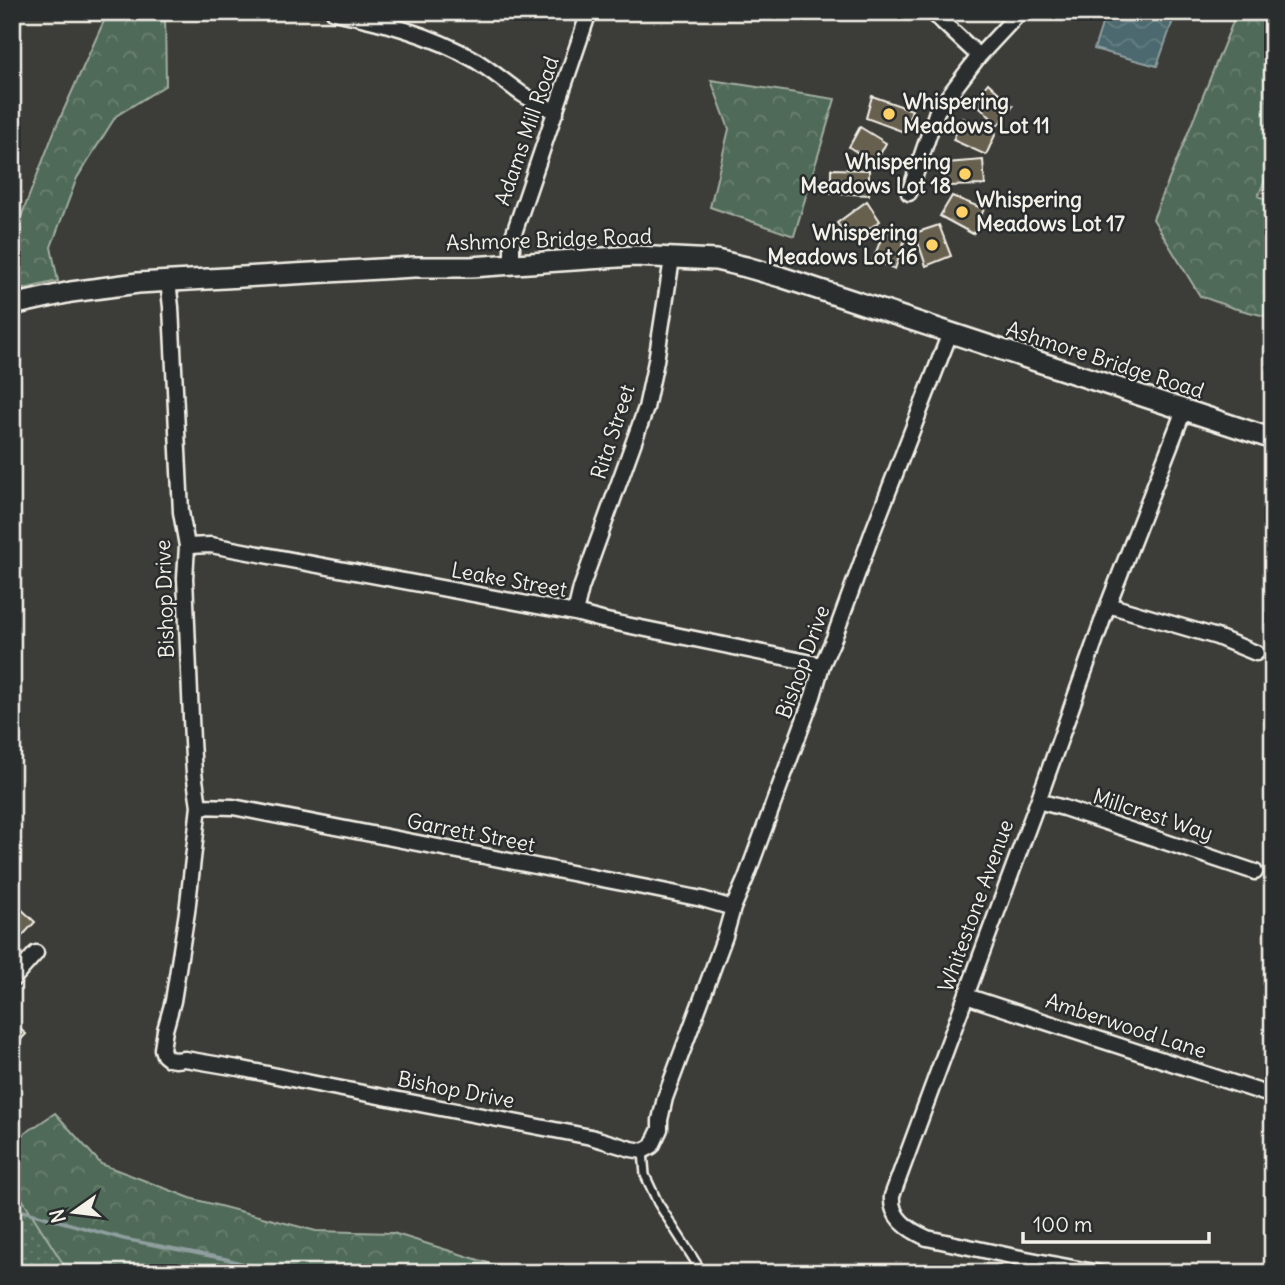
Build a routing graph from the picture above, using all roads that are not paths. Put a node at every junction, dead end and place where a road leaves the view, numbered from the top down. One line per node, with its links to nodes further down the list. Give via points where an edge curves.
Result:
1 (334, 12): 6 (street, via 419,33 447,45)
2 (589, 12): 6 (street, Adams Mill Road)
3 (932, 12): 5 (street)
4 (1020, 12): 5 (street)
5 (979, 56): 7 (street, via 937,111)
6 (556, 113): 9 (street, Adams Mill Road, via 512,239)
7 (909, 193)
8 (672, 259): 9 (main road, Ashmore Bridge Road, via 634,256); 12 (main road, Ashmore Bridge Road, via 716,260 746,267); 17 (street, Rita Street, via 646,408)
9 (512, 265): 10 (main road, Ashmore Bridge Road)
10 (169, 281): 11 (main road, Ashmore Bridge Road, via 108,286); 15 (street, Bishop Drive, via 181,512)
11 (12, 305)
12 (950, 333): 13 (main road, Ashmore Bridge Road); 19 (street, Bishop Drive)
13 (1184, 410): 14 (main road, Ashmore Bridge Road); 16 (street, Whitestone Avenue)
14 (1273, 439)
15 (187, 546): 17 (street, Leake Street, via 211,545); 21 (street, Bishop Drive, via 191,741)
16 (1108, 606): 18 (street); 20 (street, Whitestone Avenue)
17 (575, 613): 19 (street, Leake Street)
18 (1256, 653)
19 (822, 664): 23 (street, Bishop Drive)
20 (1038, 801): 22 (street, Millcrest Way); 26 (street, Whitestone Avenue)
21 (199, 806): 23 (street, Garrett Street, via 233,807); 28 (street, Bishop Drive, via 187,912 162,1049 169,1059 238,1068)
22 (1255, 872)
23 (733, 908): 28 (street, Bishop Drive, via 665,1098 658,1135)
24 (36, 953): 25 (street)
25 (12, 980)
26 (966, 996): 27 (street, Amberwood Lane); 30 (street, Whitestone Avenue, via 893,1190 894,1213 927,1238)
27 (1273, 1096)
28 (643, 1151): 29 (lane, via 645,1175 658,1203)
29 (700, 1269)
30 (1099, 1273)

